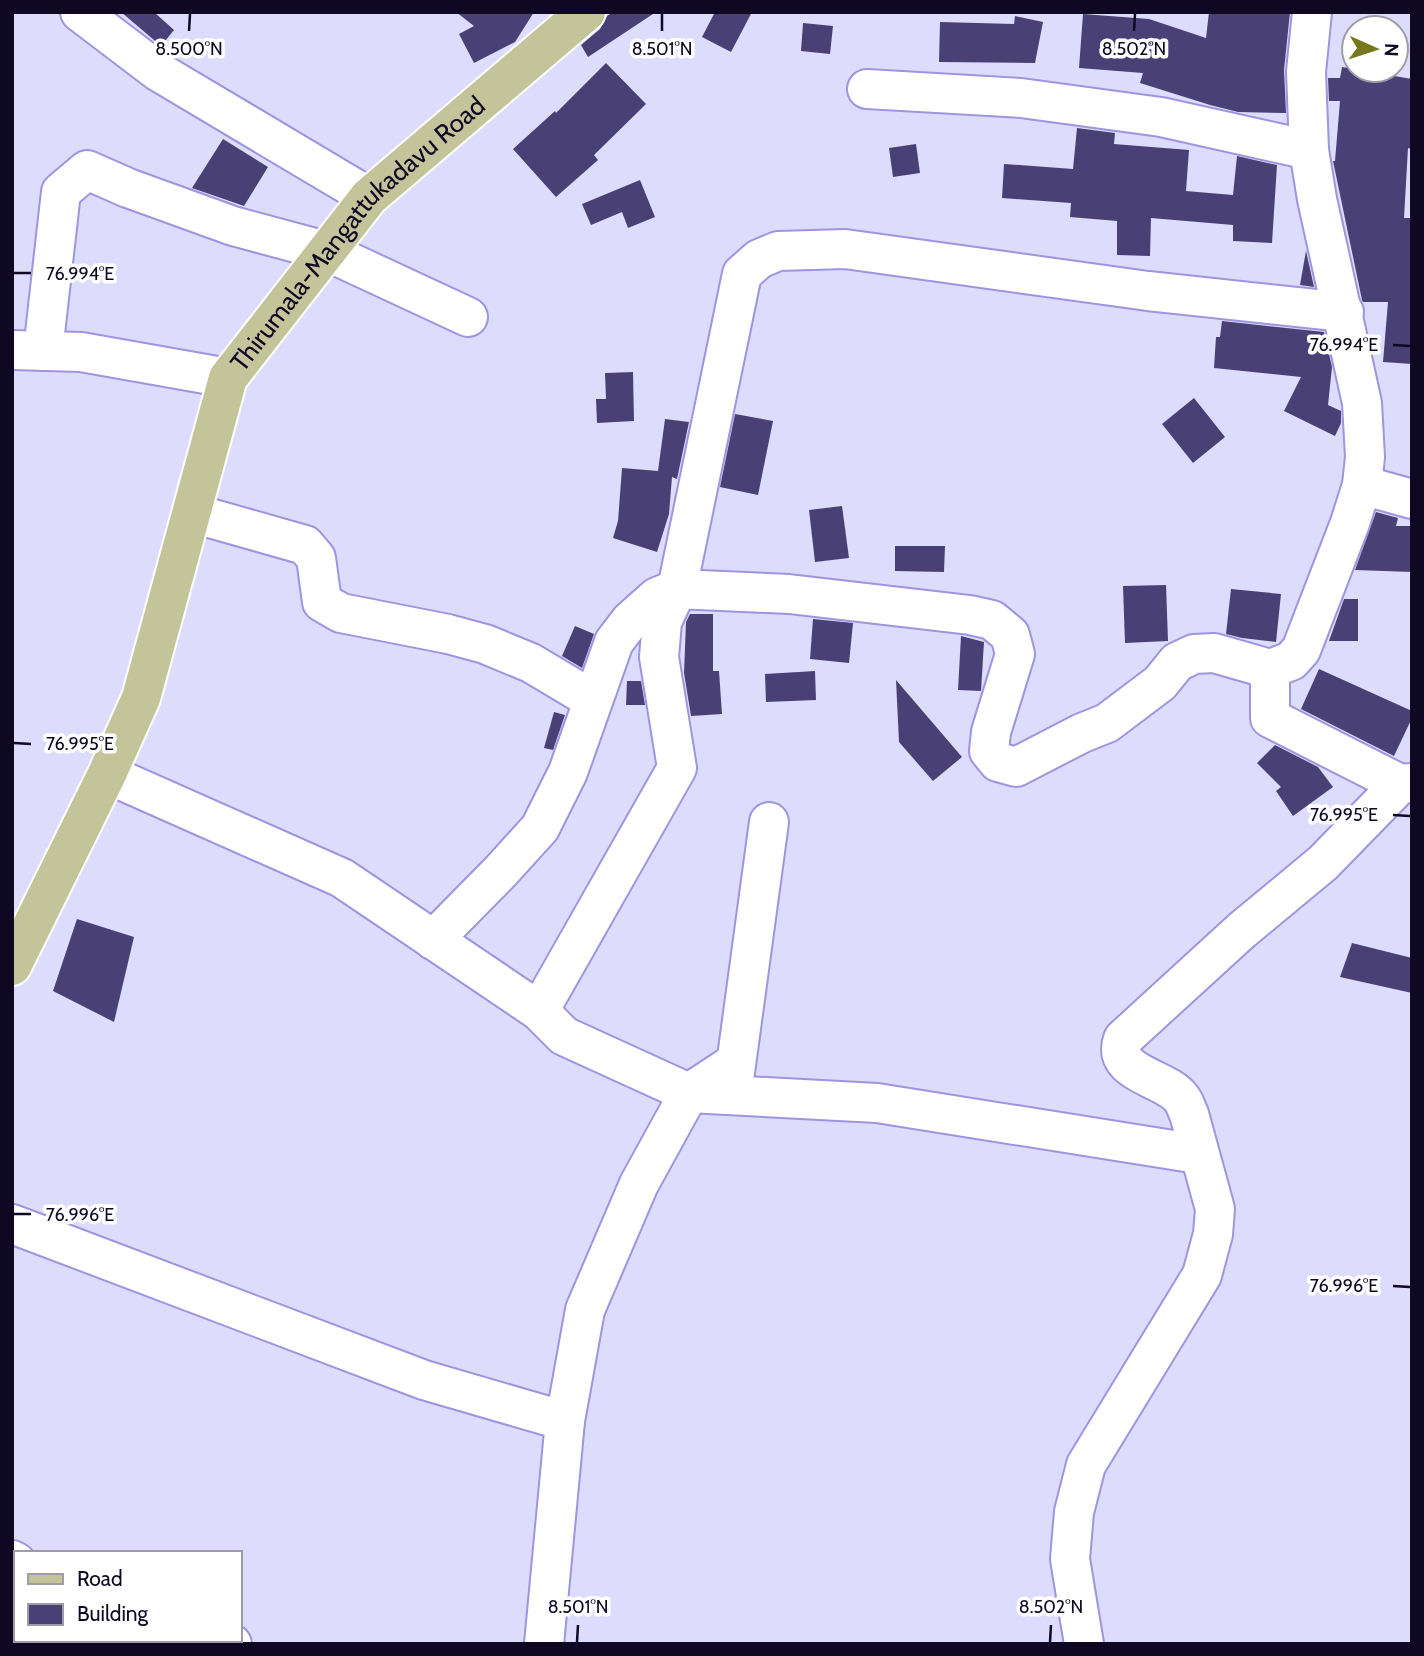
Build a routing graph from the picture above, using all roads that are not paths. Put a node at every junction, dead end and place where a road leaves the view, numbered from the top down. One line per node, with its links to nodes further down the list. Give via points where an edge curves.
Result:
1 (80, 12): 6 (street, via 159,72)
2 (586, 12): 6 (main road, Thirumala-Mangattukadavu Road)
3 (1312, 12): 5 (street, via 1306,72)
4 (867, 89): 5 (street, via 1021,99 1161,117)
5 (1310, 150): 8 (street)
6 (369, 197): 7 (main road, Thirumala-Mangattukadavu Road)
7 (326, 251): 9 (street); 10 (street, via 233,226 87,170 61,192); 11 (main road, Thirumala-Mangattukadavu Road)
8 (1343, 312): 12 (street, via 1362,403); 15 (street, via 845,249 778,251 742,274)
9 (468, 317)
10 (28, 350): 11 (street, via 81,352)
11 (228, 378): 14 (main road, Thirumala-Mangattukadavu Road)
12 (1362, 485): 13 (street); 16 (street, via 1301,650 1291,661)
13 (1412, 499)
14 (192, 513): 17 (street, via 305,545 316,558 322,602 341,613 485,644 531,663); 18 (main road, Thirumala-Mangattukadavu Road, via 141,698)
15 (677, 589): 16 (street, via 789,594 992,620 1010,635 1015,654 989,751 998,762 1016,767 1107,723 1160,683 1177,662 1194,654 1214,653); 17 (street, via 657,597 630,621 614,642); 23 (street, via 662,622 659,657 677,768)
16 (1270, 669): 19 (street, via 1270,718)
17 (593, 699): 21 (street, via 568,772 540,828)
18 (107, 774): 21 (street, via 342,878); 22 (main road, Thirumala-Mangattukadavu Road)
19 (1406, 784): 26 (street, via 1122,1039 1123,1060 1182,1099)
20 (769, 822): 24 (street)
21 (433, 940): 23 (street)
22 (12, 966)
23 (539, 1011): 25 (street, via 564,1036)
24 (734, 1079): 25 (street); 26 (street)
25 (689, 1093): 28 (street, via 639,1184 585,1310)
26 (1198, 1154): 30 (street, via 1215,1209 1202,1275 1086,1465 1074,1512 1070,1559)
27 (12, 1224): 28 (street, via 424,1380)
28 (565, 1421): 29 (street)
29 (544, 1644)
30 (1084, 1644)

